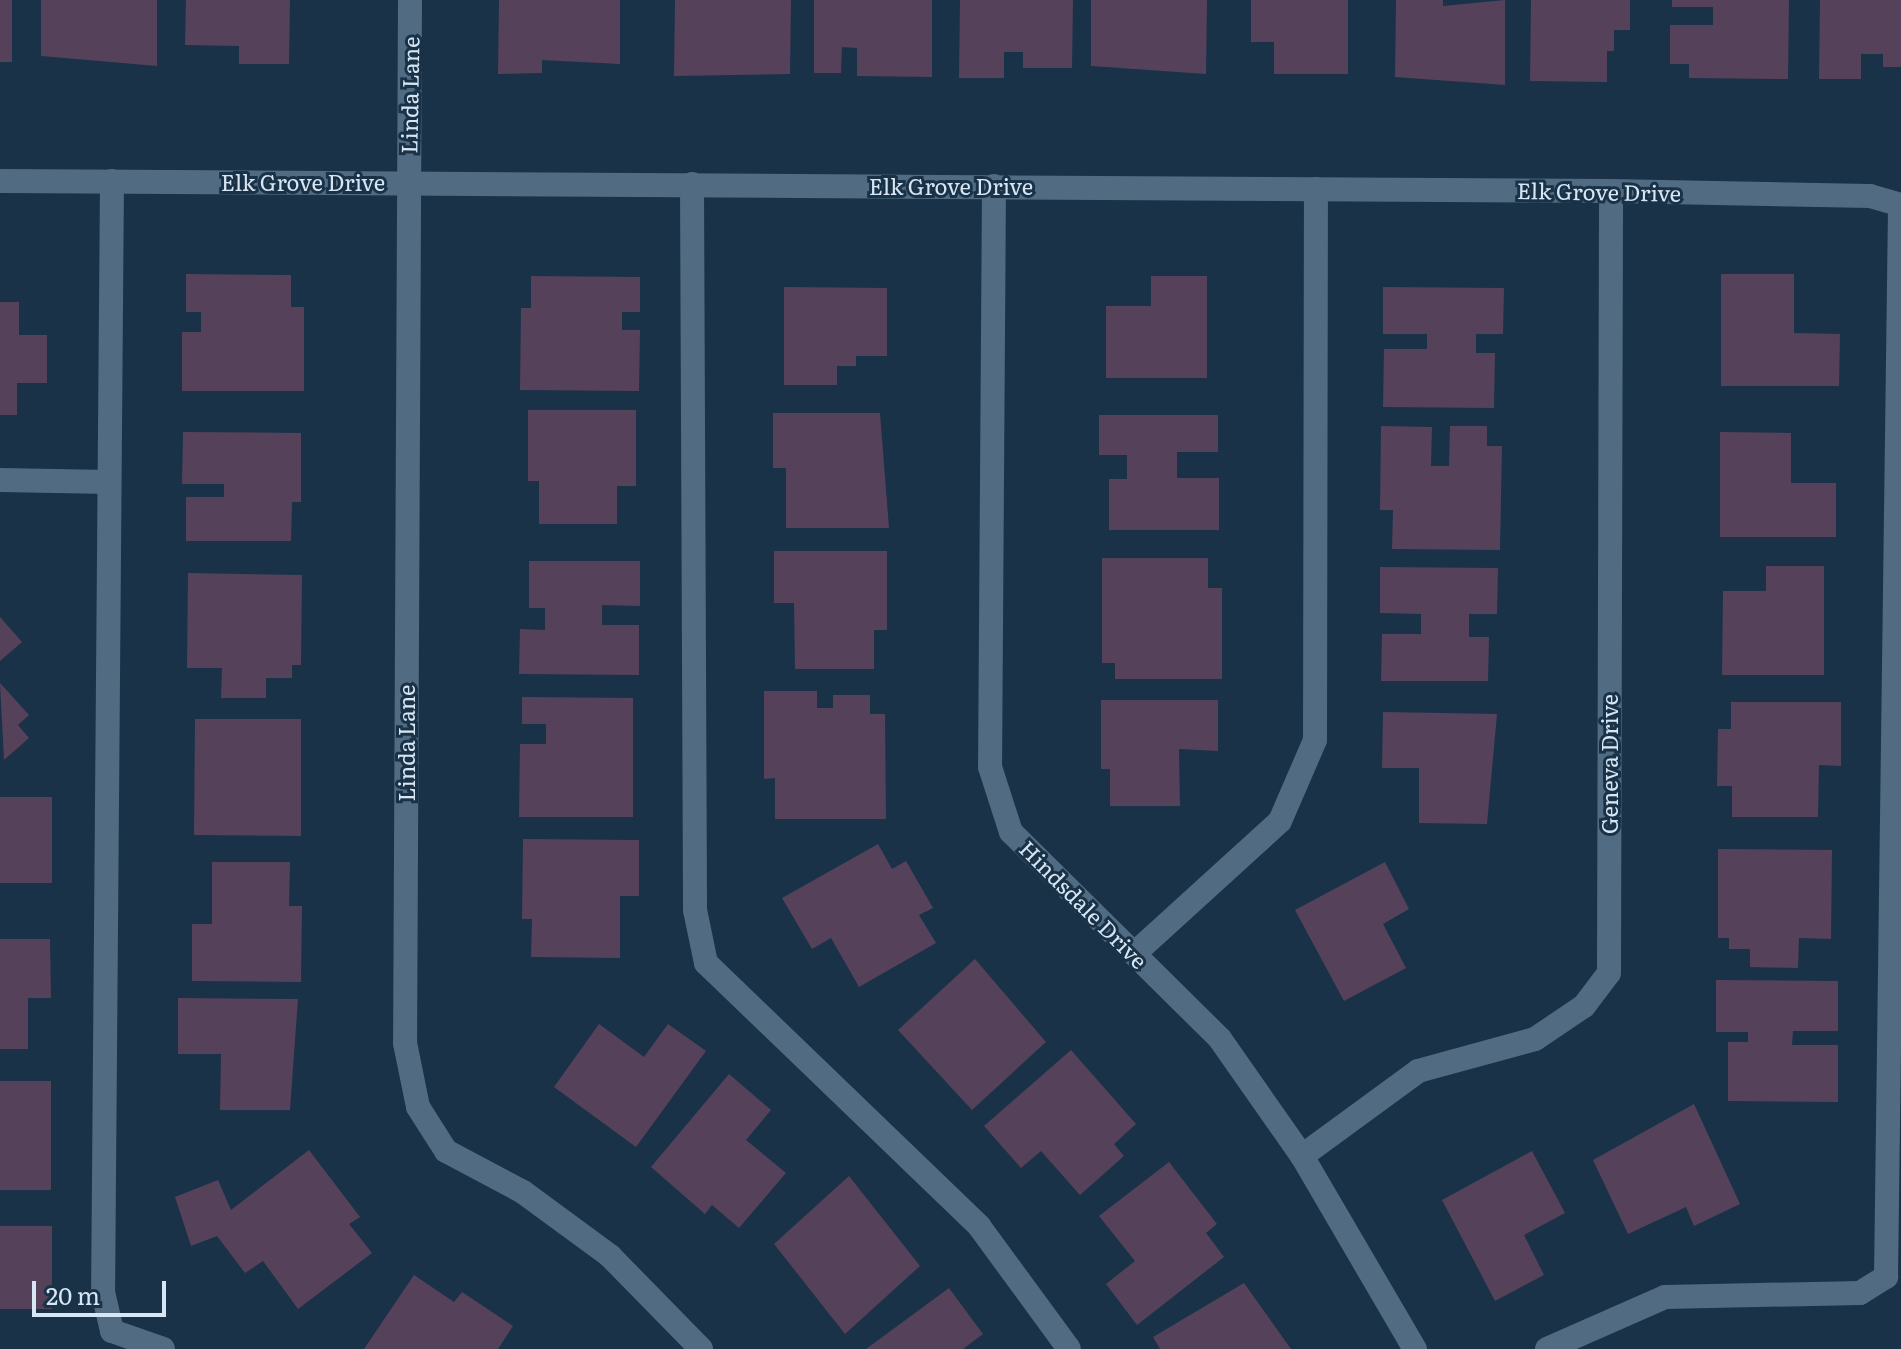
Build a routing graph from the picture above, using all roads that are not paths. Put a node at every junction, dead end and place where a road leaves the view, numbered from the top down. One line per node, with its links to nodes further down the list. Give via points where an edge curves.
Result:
1 (410, 0): 4 (street, Linda Lane)
2 (0, 181): 3 (street, Elk Grove Drive)
3 (112, 181): 4 (street, Elk Grove Drive); 11 (street)
4 (408, 182): 5 (street, Elk Grove Drive); 15 (street, Linda Lane, via 405,1043 418,1107 446,1151 523,1192 610,1256)
5 (692, 184): 6 (street, Elk Grove Drive); 16 (street, via 695,910 706,963 979,1226)
6 (994, 186): 7 (street, Elk Grove Drive); 12 (street, Hindsdale Drive, via 990,767 1011,832)
7 (1316, 189): 8 (street, Elk Grove Drive); 12 (street, via 1315,740 1280,821)
8 (1611, 191): 9 (street, Elk Grove Drive, via 1870,196); 13 (street, Geneva Drive, via 1609,973 1584,1006 1535,1039 1418,1071)
9 (1900, 205): 18 (street, via 1886,1277 1860,1293 1665,1297)
10 (0, 480): 11 (street)
11 (109, 482): 14 (street, via 103,1292 112,1331)
12 (1134, 954): 13 (street, Hindsdale Drive, via 1220,1039)
13 (1302, 1156): 17 (street, Hindsdale Drive)
14 (163, 1349)
15 (701, 1349)
16 (1069, 1349)
17 (1415, 1349)
18 (1547, 1349)

